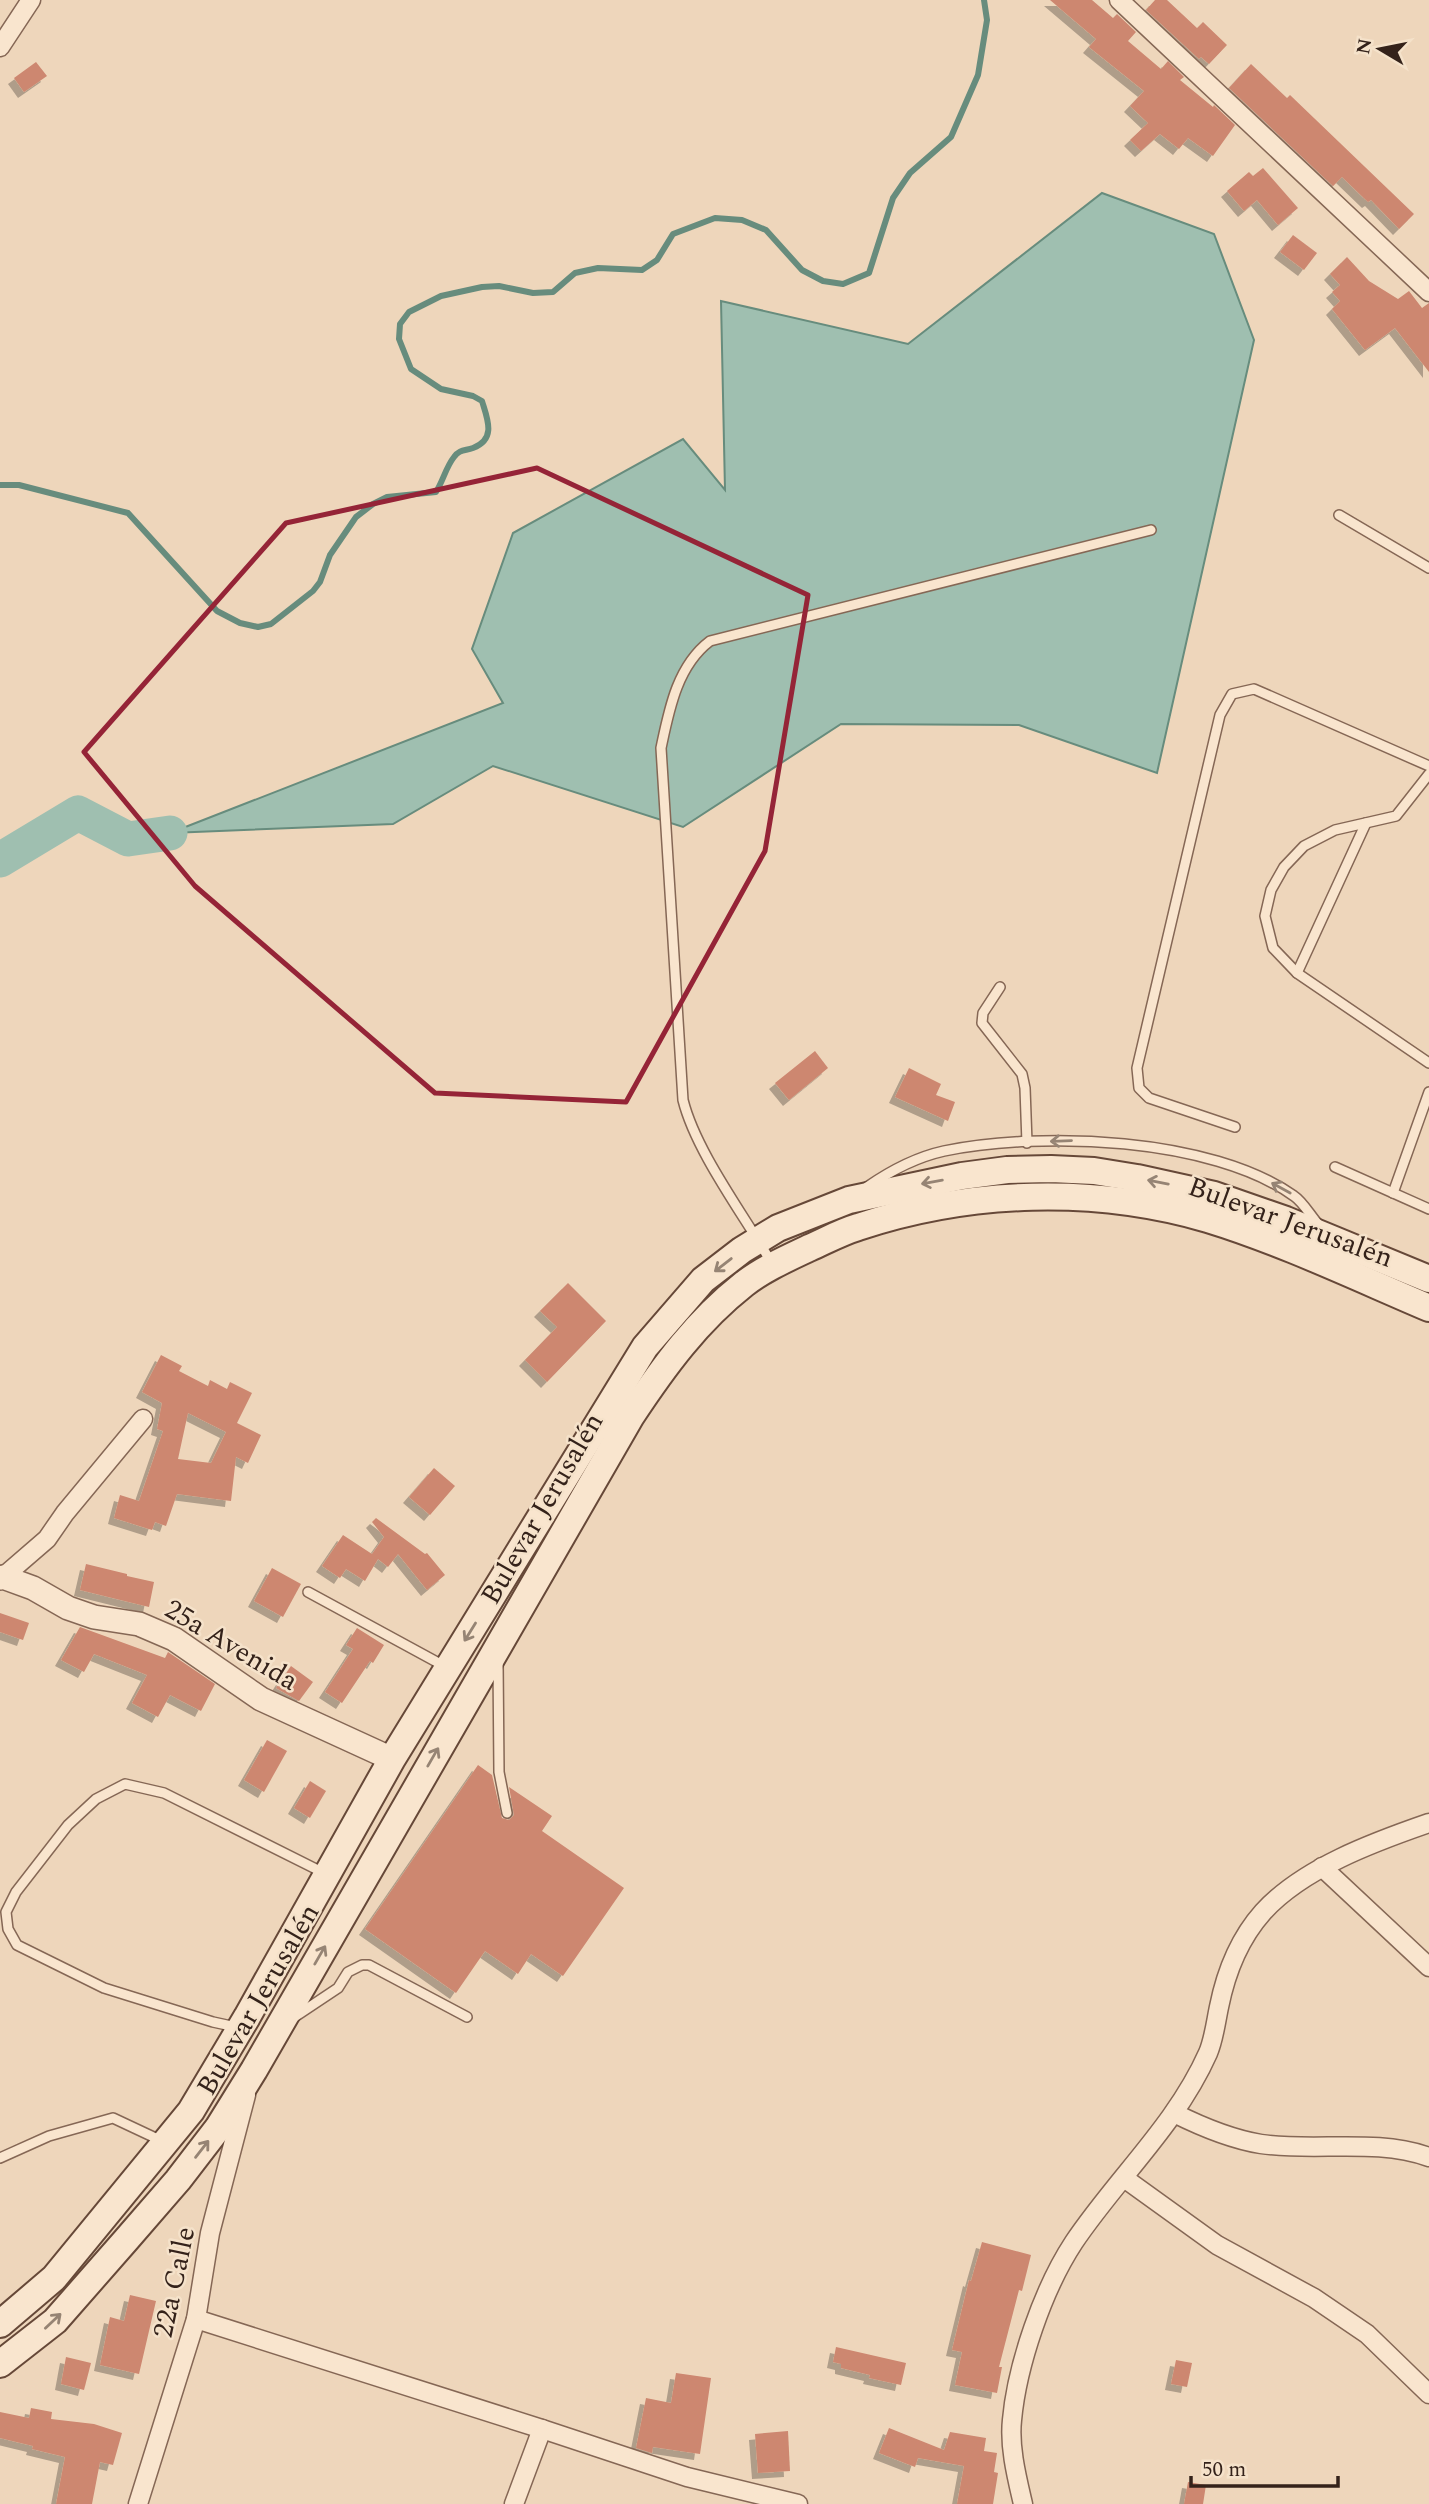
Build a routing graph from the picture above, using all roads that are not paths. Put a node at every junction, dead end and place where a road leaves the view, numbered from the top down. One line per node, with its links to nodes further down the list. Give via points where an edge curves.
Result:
1 (31, 0): 3 (street)
2 (1119, 0): 4 (street)
3 (0, 47)
4 (1429, 292)
5 (1339, 515): 7 (lane)
6 (1151, 530): 22 (lane, via 710,641 691,658 671,702 661,748 683,1100 688,1119)
7 (1429, 568)
8 (1429, 766): 15 (lane, via 1254,689 1232,694 1220,715 1137,1068 1139,1088 1149,1098)
9 (1429, 774): 10 (lane, via 1396,816)
10 (1366, 823): 11 (lane); 11 (lane, via 1335,830 1304,846 1271,890 1265,916 1273,948)
11 (1297, 972): 13 (lane)
12 (1000, 987): 16 (lane, via 983,1013 982,1023 1022,1074)
13 (1429, 1063)
14 (1429, 1092): 18 (lane)
15 (1235, 1127)
16 (1027, 1143): 19 (lane, via 942,1152 888,1172); 21 (lane, one-way to 16, via 1296,1197 1226,1163 1103,1141)
17 (1335, 1167): 18 (lane)
18 (1393, 1193): 20 (lane)
19 (849, 1200): 21 (main road, Bulevar Jerusalén, one-way to 19, via 1214,1195 1094,1171 1007,1170); 22 (main road, Bulevar Jerusalén)
20 (1429, 1209)
21 (1327, 1237): 24 (main road, Bulevar Jerusalén)
22 (759, 1240): 23 (lane); 30 (main road, Bulevar Jerusalén, one-way to 30, via 703,1280 645,1347)
23 (774, 1266): 25 (main road, Bulevar Jerusalén, via 856,1227 912,1212 1002,1198 1088,1198 1209,1219); 29 (main road, Bulevar Jerusalén, via 746,1282 707,1316 668,1360)
24 (1429, 1279)
25 (1429, 1308)
26 (143, 1419): 27 (street, via 47,1539)
27 (2, 1578): 31 (street, 25a Avenida, via 33,1588 68,1608 139,1625 174,1639 261,1699)
28 (308, 1592): 30 (lane)
29 (498, 1646): 32 (lane, via 499,1772); 39 (main road, Bulevar Jerusalén, one-way to 29)
30 (448, 1668): 31 (main road, Bulevar Jerusalén)
31 (392, 1759): 35 (main road, Bulevar Jerusalén)
32 (507, 1813)
33 (1429, 1823): 34 (street)
34 (1322, 1867): 36 (street); 41 (street, via 1264,1911 1239,1945 1209,2051)
35 (327, 1874): 38 (main road, Bulevar Jerusalén); 38 (lane, via 164,1793 125,1784 96,1799 68,1825 16,1892 6,1912 17,1945 104,1987)
36 (1429, 1967)
37 (467, 2017): 39 (lane, via 362,1965 348,1972 338,1988)
38 (241, 2028): 42 (main road, Bulevar Jerusalén)
39 (277, 2029): 40 (main road, Bulevar Jerusalén)
40 (254, 2070): 46 (street, 22a Calle, via 210,2233); 48 (main road, Bulevar Jerusalén, one-way to 40, via 55,2321 126,2241 218,2128)
41 (1174, 2113): 43 (street, via 1211,2131 1261,2144 1361,2147); 45 (street)
42 (166, 2143): 44 (lane, via 113,2118 49,2136); 47 (main road, Bulevar Jerusalén, via 54,2278)
43 (1429, 2157)
44 (0, 2158)
45 (1124, 2178): 49 (street, via 1217,2245 1314,2298 1367,2334); 54 (street, via 1073,2243 1042,2304 1022,2362 1012,2423)
46 (197, 2319): 50 (street); 51 (street, 22a Calle)
47 (0, 2324)
48 (0, 2364)
49 (1429, 2394)
50 (542, 2428): 52 (street); 53 (street, via 687,2477)
51 (138, 2504)
52 (514, 2504)
53 (798, 2504)
54 (1023, 2504)

